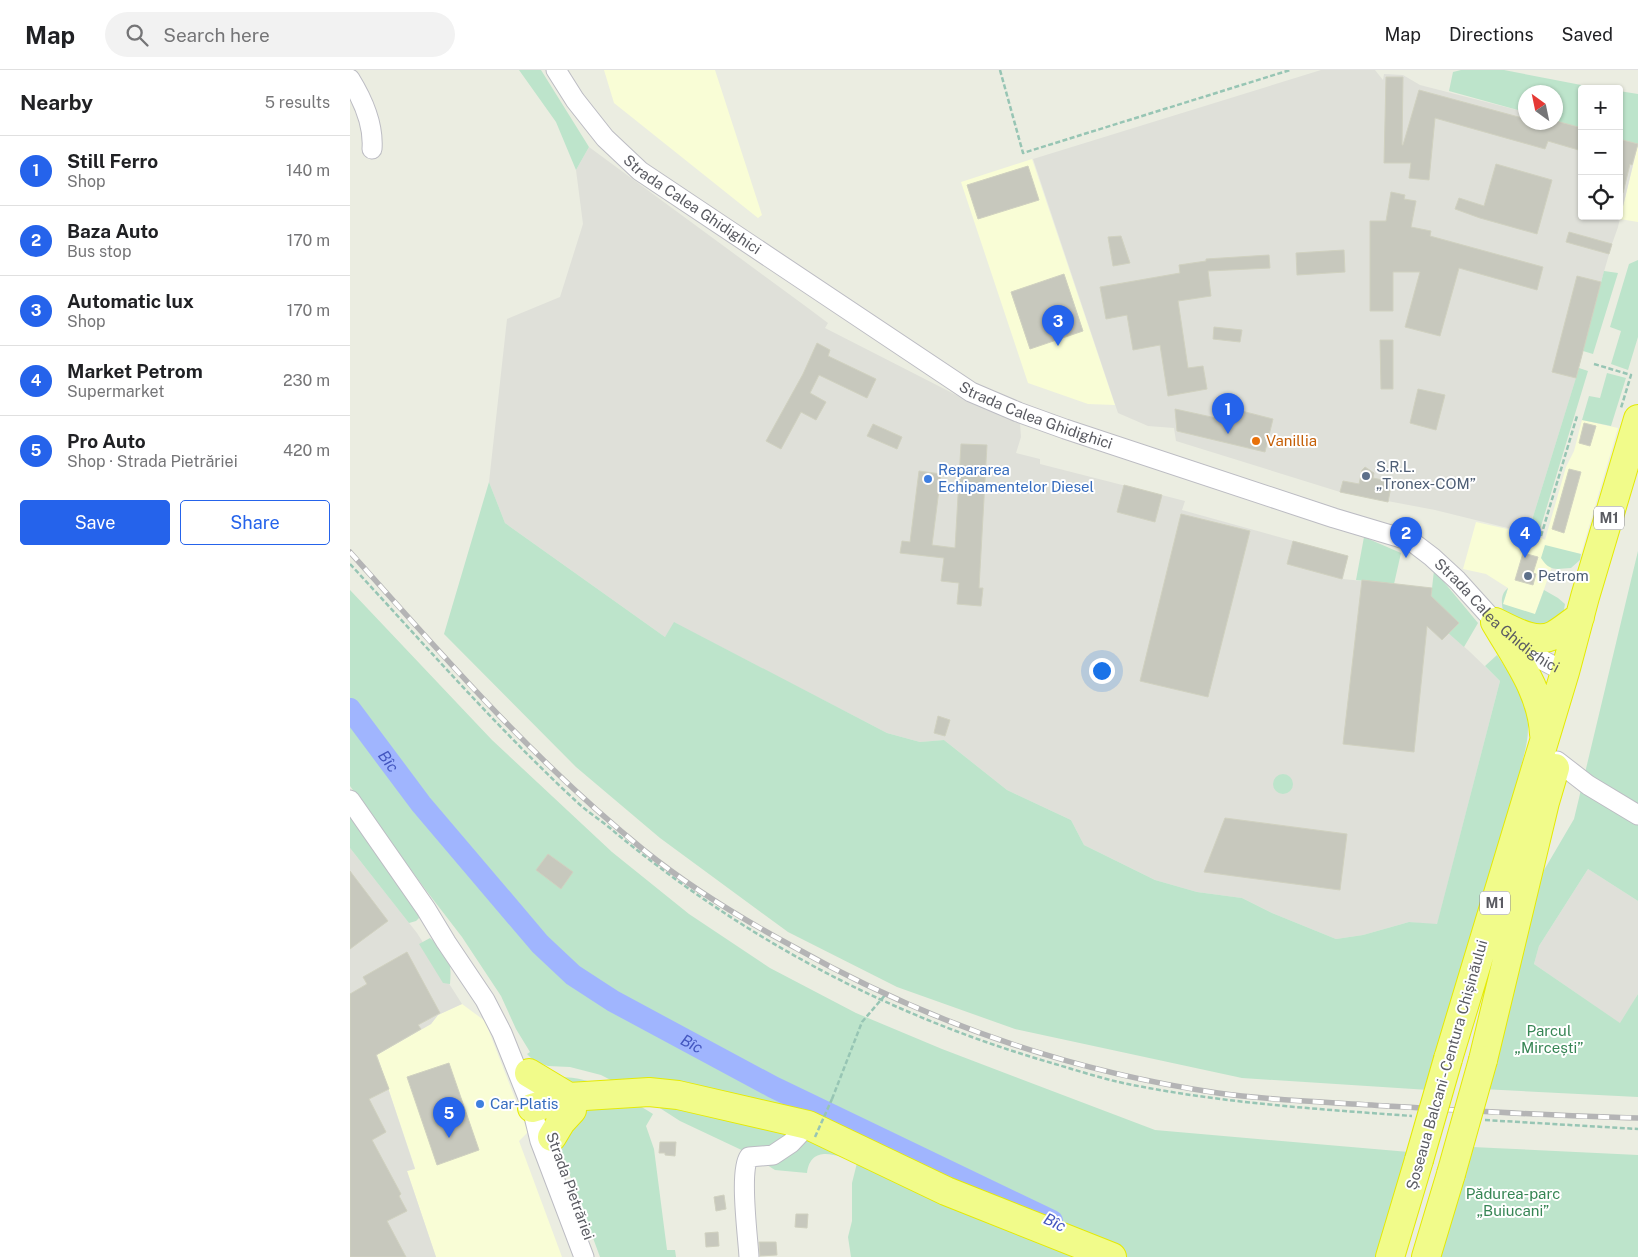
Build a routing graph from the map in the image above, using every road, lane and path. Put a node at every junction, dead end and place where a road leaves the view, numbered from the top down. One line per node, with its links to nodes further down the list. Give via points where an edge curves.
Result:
1 (556, 70): 14 (street, Strada Calea Ghidighici, via 606,138 640,171 971,392 1073,432 1411,540 1457,580)
2 (1000, 70): 3 (path, via 1023,153)
3 (1290, 70)
4 (350, 79): 5 (street, via 370,122)
5 (372, 149)
6 (1594, 364): 7 (path, via 1631,375)
7 (1625, 394)
8 (1577, 416): 11 (path)
9 (1638, 419): 10 (highway, Șoseaua Balcani - Centura Chișinăului / M1)
10 (1631, 470): 13 (highway, Șoseaua Balcani - Centura Chișinăului / M1)
11 (1541, 536)
12 (350, 564): 21 (path, via 484,709 581,805 656,866 754,933)
13 (1580, 616): 14 (highway, via 1553,636 1540,638); 15 (highway, Șoseaua Balcani - Centura Chișinăului / M1)
14 (1495, 622): 15 (street, Strada Calea Ghidighici, via 1544,661); 16 (highway, via 1535,692)
15 (1565, 672): 16 (highway, Șoseaua Balcani - Centura Chișinăului / M1)
16 (1550, 749): 18 (street, via 1588,785); 29 (highway, Șoseaua Balcani - Centura Chișinăului / M1, bridge, via 1545,802 1483,1060); 34 (highway, Șoseaua Balcani - Centura Chișinăului / M1, bridge, via 1448,1059)
17 (350, 800): 19 (street, Strada Pietrăriei)
18 (1638, 815)
19 (426, 909): 22 (street, Strada Pietrăriei, via 455,937 476,964 496,997); 25 (street, Strada Pietrăriei, via 485,1000)
20 (886, 994): 21 (path)
21 (881, 1000): 24 (path, via 936,1024 1022,1054 1124,1083 1256,1103); 28 (path, bridge, via 862,1022 832,1099)
22 (529, 1073): 23 (highway); 25 (street, Strada Pietrăriei)
23 (571, 1104): 25 (highway); 28 (highway, via 641,1092 678,1095)
24 (1414, 1116)
25 (541, 1118): 30 (street, Strada Pietrăriei, via 540,1141); 31 (street, Strada Pietrăriei)
26 (1478, 1120): 27 (path)
27 (1638, 1129)
28 (812, 1131): 32 (street, via 773,1155 748,1157 744,1177); 33 (highway, via 946,1191)
29 (1428, 1249)
30 (584, 1257)
31 (596, 1257)
32 (749, 1257)
33 (1112, 1257)
34 (1390, 1257)

